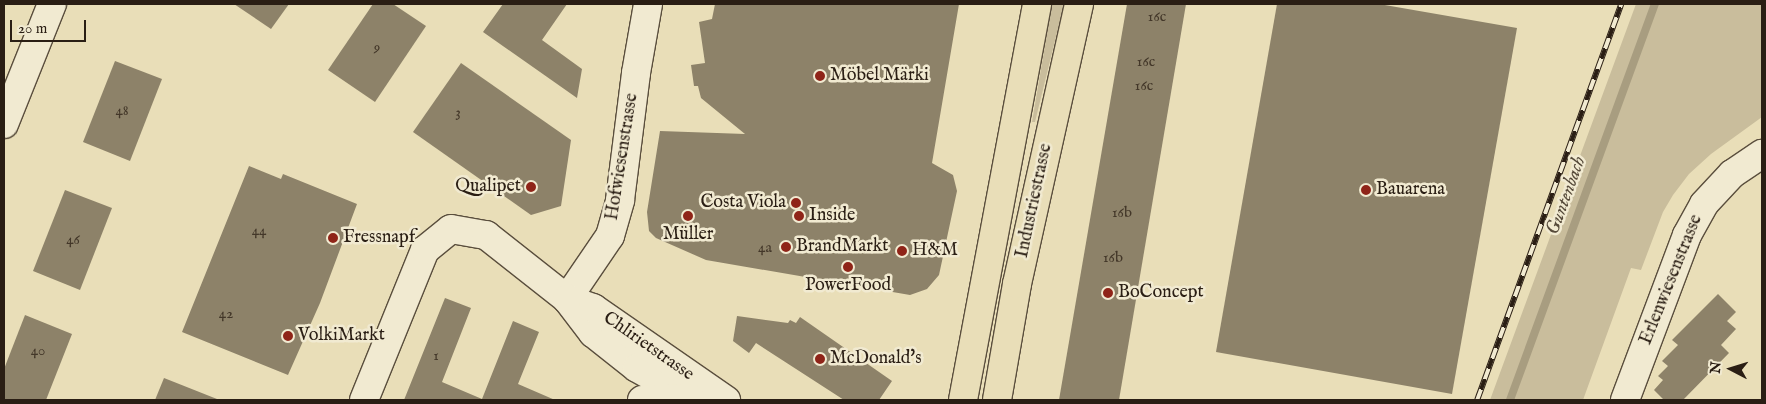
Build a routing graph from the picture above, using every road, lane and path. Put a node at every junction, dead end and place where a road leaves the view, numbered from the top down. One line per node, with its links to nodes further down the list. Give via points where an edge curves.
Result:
1 (52, 4): 5 (street)
2 (648, 4): 7 (street, Hofwiesenstrasse, via 615,218 605,245)
3 (1037, 4): 12 (main road, Industriestrasse)
4 (1080, 4): 13 (main road, Industriestrasse, via 1019,275)
5 (4, 124)
6 (1762, 154): 14 (street, Erlenwiesenstrasse, via 1732,174 1704,204 1687,235)
7 (567, 299): 8 (street, Chlirietstrasse, via 592,333 637,368); 9 (street, Chlirietstrasse, via 486,235 451,229 425,250); 11 (street, Chlirietstrasse, via 593,308)
8 (692, 399): 10 (street)
9 (364, 400)
10 (642, 400)
11 (726, 400)
12 (963, 400)
13 (997, 400)
14 (1625, 400)

